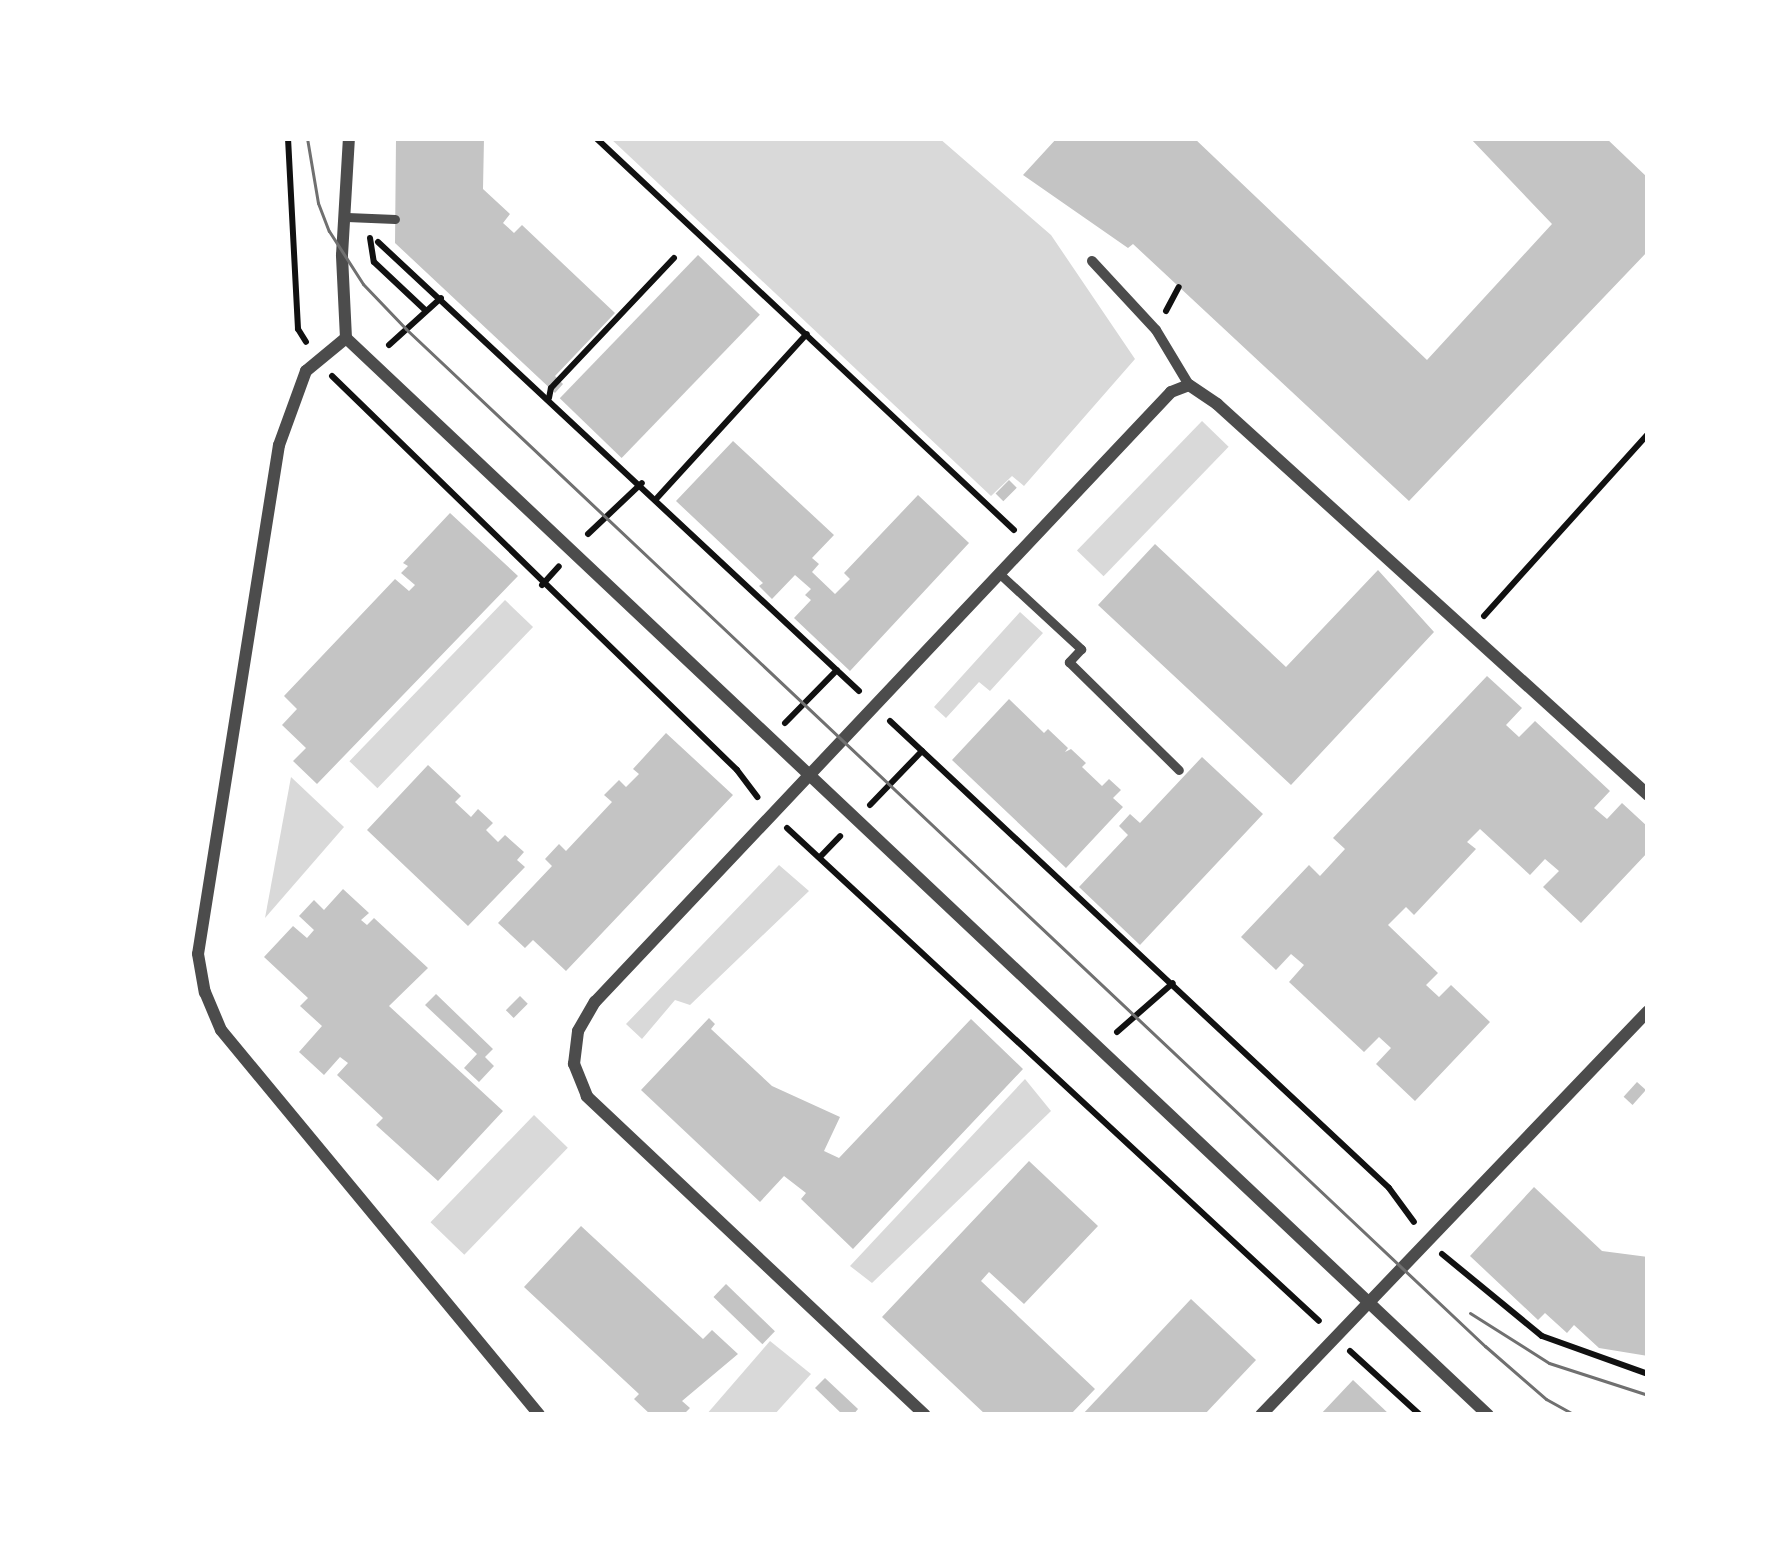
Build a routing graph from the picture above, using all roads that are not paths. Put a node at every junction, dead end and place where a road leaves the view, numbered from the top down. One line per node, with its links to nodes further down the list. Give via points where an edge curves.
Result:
1 (349, 138): 2 (street)
2 (347, 217): 3 (lane); 5 (street)
3 (395, 219)
4 (1092, 261): 6 (street, via 1156,330)
5 (346, 338): 9 (street); 13 (street, via 318,360 293,398 279,446 199,954 205,992 221,1030)
6 (1189, 385): 7 (street, via 1171,392); 10 (street)
7 (1002, 576): 8 (lane, via 1081,649 1069,662); 9 (street)
8 (1179, 770)
9 (810, 775): 12 (street); 14 (street, via 595,1002 578,1031 574,1064 587,1096)
10 (1648, 795)
11 (1648, 1011): 12 (street)
12 (1367, 1304): 15 (street); 16 (street)
13 (539, 1415)
14 (925, 1415)
15 (1261, 1415)
16 (1488, 1415)

